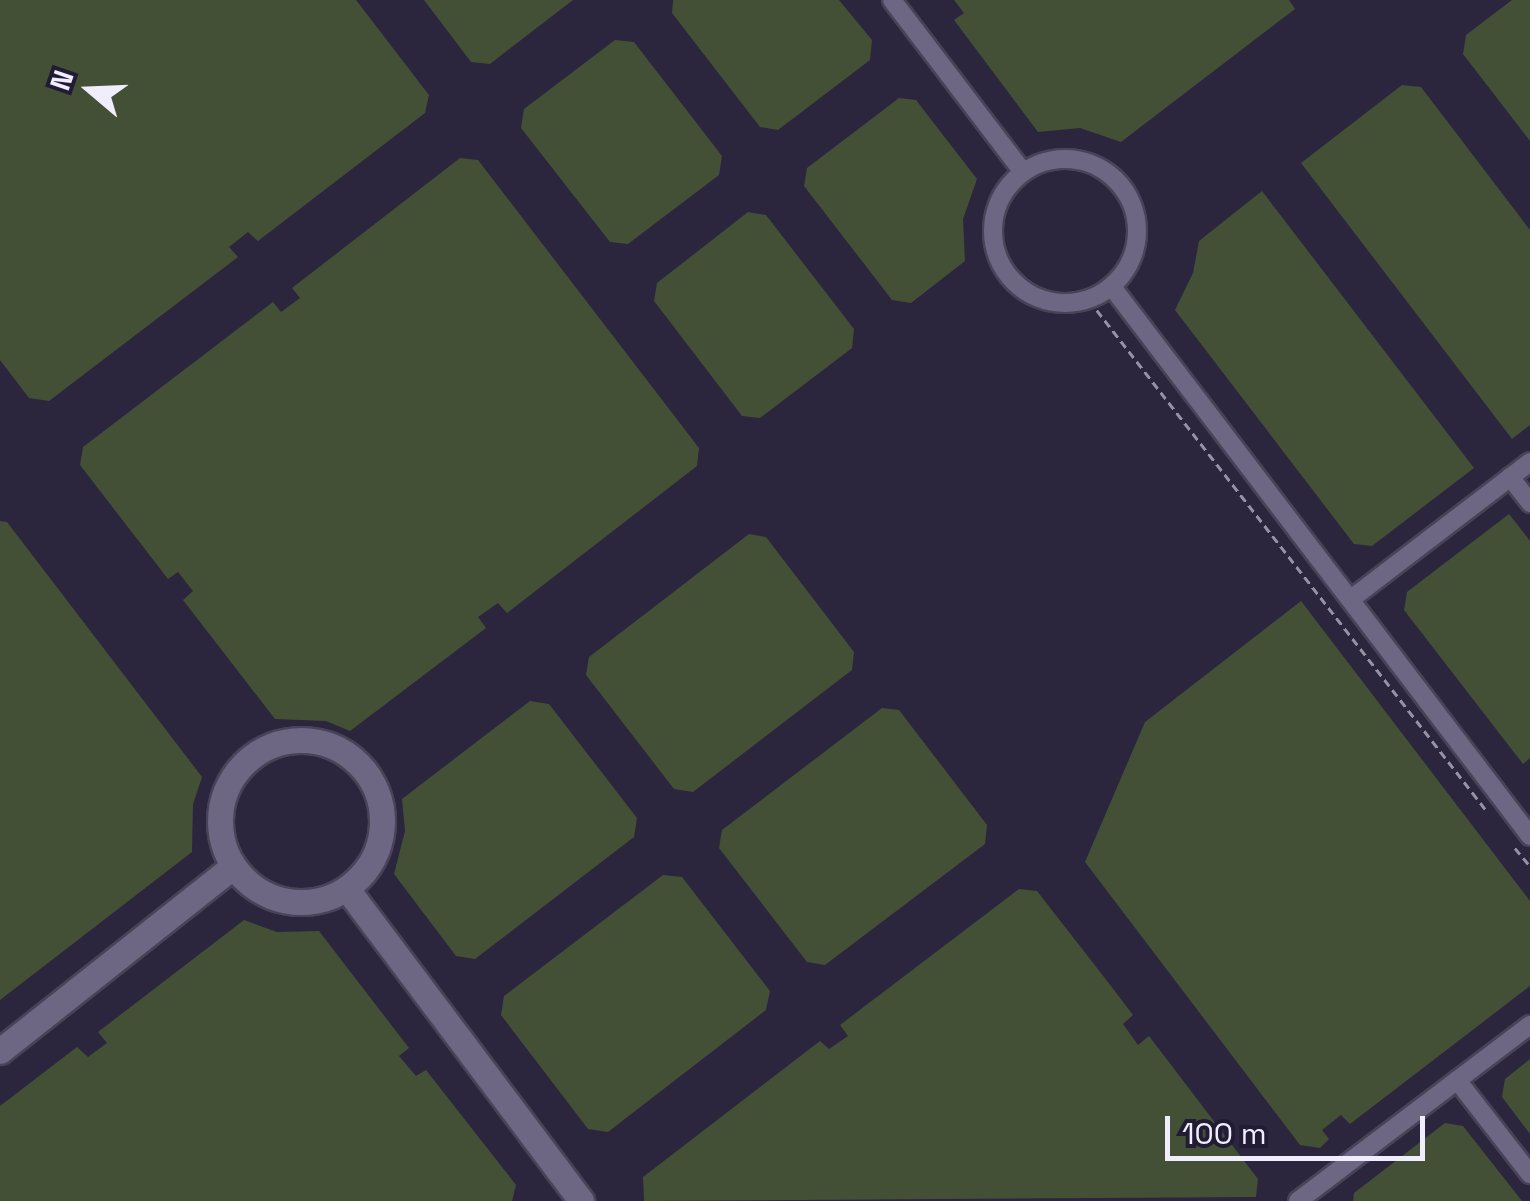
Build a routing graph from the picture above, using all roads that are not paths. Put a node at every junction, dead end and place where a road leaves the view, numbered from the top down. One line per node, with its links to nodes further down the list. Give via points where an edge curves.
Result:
1 (892, 0): 2 (street)
2 (1023, 172): 3 (street, via 1045,161 1092,163 1128,194 1137,224 1134,254); 3 (street, via 995,212 999,261 1030,295 1050,303 1089,300)
3 (1112, 287): 7 (street)
4 (1530, 462): 5 (street)
5 (1510, 477): 6 (street); 7 (street)
6 (1530, 503)
7 (1351, 599): 8 (street)
8 (1530, 836)
9 (232, 868): 10 (street, via 272,898 299,904); 10 (street, via 219,822 231,778 268,746 320,742 364,770 383,819 374,857); 12 (street)
10 (348, 888): 16 (street)
11 (1530, 1025): 13 (street)
12 (0, 1052)
13 (1458, 1080): 14 (street); 15 (street)
14 (1530, 1174)
15 (1304, 1199)
16 (582, 1201)

